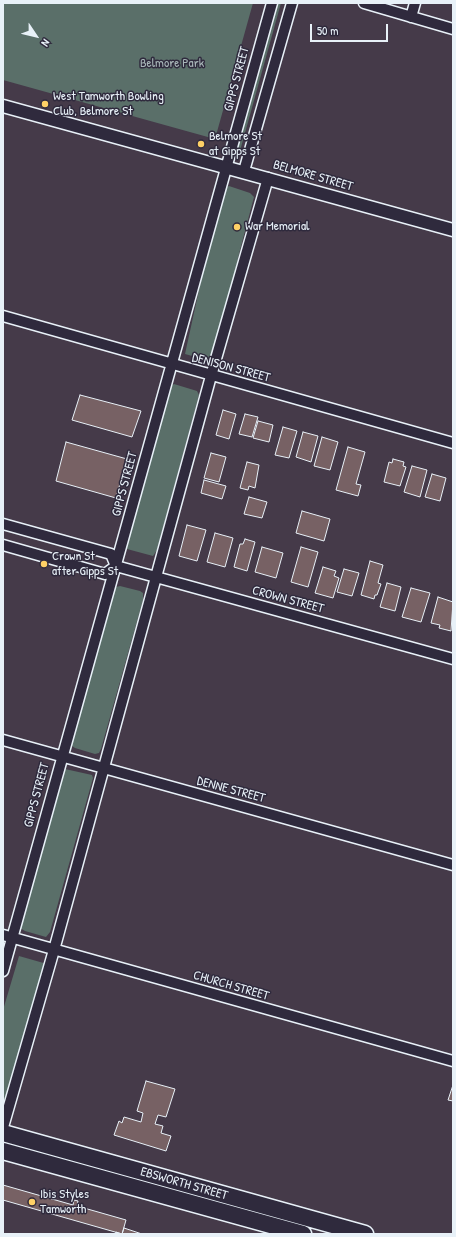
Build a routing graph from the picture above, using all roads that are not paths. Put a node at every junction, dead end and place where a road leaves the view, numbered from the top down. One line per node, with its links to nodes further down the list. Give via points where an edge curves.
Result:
1 (272, 3): 8 (street, GIPPS STREET)
2 (292, 3): 9 (street)
3 (364, 3): 5 (street)
4 (415, 3): 5 (street)
5 (411, 17): 6 (street)
6 (453, 29)
7 (3, 106): 8 (street, BELMORE STREET)
8 (226, 167): 9 (street, BELMORE STREET); 13 (street, GIPPS STREET)
9 (244, 171): 10 (street, BELMORE STREET)
10 (268, 178): 11 (street, BELMORE STREET); 14 (street)
11 (453, 230)
12 (3, 316): 13 (street, DENISON STREET)
13 (171, 365): 14 (street, DENISON STREET); 18 (street, GIPPS STREET)
14 (211, 376): 15 (street, DENISON STREET); 19 (street)
15 (453, 443)
16 (3, 524): 18 (street, via 111,554)
17 (3, 545): 18 (street, via 105,574)
18 (116, 566): 19 (street, CROWN STREET); 22 (street, GIPPS STREET)
19 (156, 577): 20 (street, CROWN STREET); 23 (street)
20 (453, 659)
21 (3, 740): 22 (street, DENNE STREET)
22 (61, 756): 23 (street, DENNE STREET); 25 (street, GIPPS STREET)
23 (103, 768): 24 (street, DENNE STREET); 26 (street)
24 (453, 865)
25 (8, 937): 26 (street, CHURCH STREET); 27 (street, GIPPS STREET)
26 (54, 950): 28 (street, CHURCH STREET); 29 (street)
27 (3, 971)
28 (453, 1061)
29 (3, 1127)
30 (3, 1133): 33 (main road, EBSWORTH STREET)
31 (3, 1151): 32 (main road, EBSWORTH STREET)
32 (303, 1234)
33 (365, 1234)

